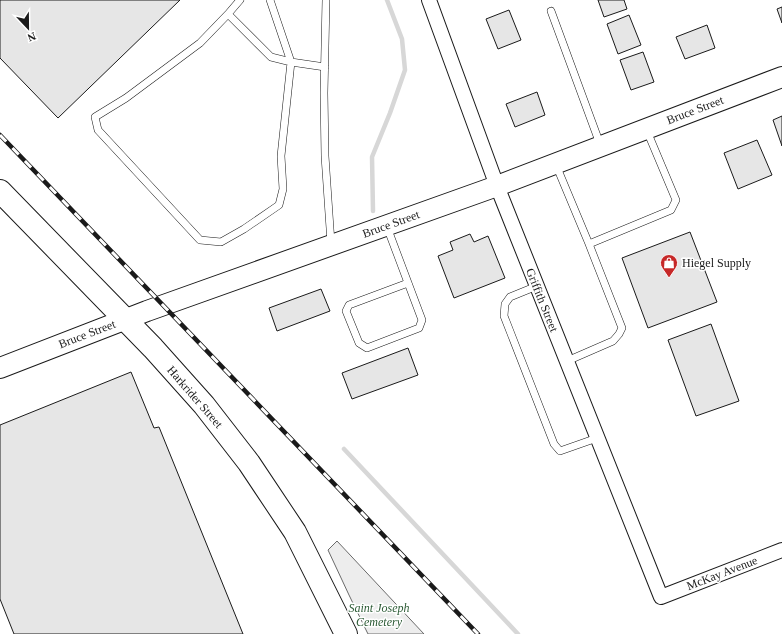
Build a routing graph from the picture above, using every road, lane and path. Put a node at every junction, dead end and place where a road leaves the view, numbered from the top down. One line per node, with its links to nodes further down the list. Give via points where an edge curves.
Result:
1 (240, 0): 6 (lane)
2 (270, 0): 7 (lane)
3 (326, 0): 8 (lane)
4 (429, 0): 13 (street, Griffith Street)
5 (552, 11): 11 (lane)
6 (228, 14): 7 (lane, via 271,57); 7 (lane, via 200,44 95,118 98,130 200,240 221,242 278,205 283,189 282,156)
7 (291, 62): 8 (lane)
8 (325, 67): 17 (lane, via 325,156)
9 (782, 77): 10 (street, Bruce Street)
10 (646, 129): 11 (street, Bruce Street); 16 (lane, via 676,200 671,210)
11 (601, 146): 12 (street, Bruce Street)
12 (555, 164): 13 (street, Bruce Street); 16 (lane)
13 (497, 186): 15 (street, Bruce Street); 19 (street, Griffith Street)
14 (0, 192): 20 (main road, Harkrider Street)
15 (387, 225): 17 (street, Bruce Street); 18 (lane)
16 (589, 244): 21 (lane, via 622,328 613,341)
17 (331, 245): 20 (street, Bruce Street)
18 (408, 283): 18 (lane, via 422,320 419,328 367,348 359,343 346,311 349,305)
19 (536, 286): 21 (street, Griffith Street); 23 (lane, via 510,297 505,304 504,316 554,444 560,451)
20 (125, 319): 22 (street, Bruce Street); 26 (main road, Harkrider Street, via 204,405 249,463 295,532)
21 (567, 361): 23 (street, Griffith Street)
22 (0, 368)
23 (597, 438): 25 (street, Griffith Street)
24 (782, 550): 25 (street, McKay Avenue)
25 (661, 597)
26 (346, 634)

